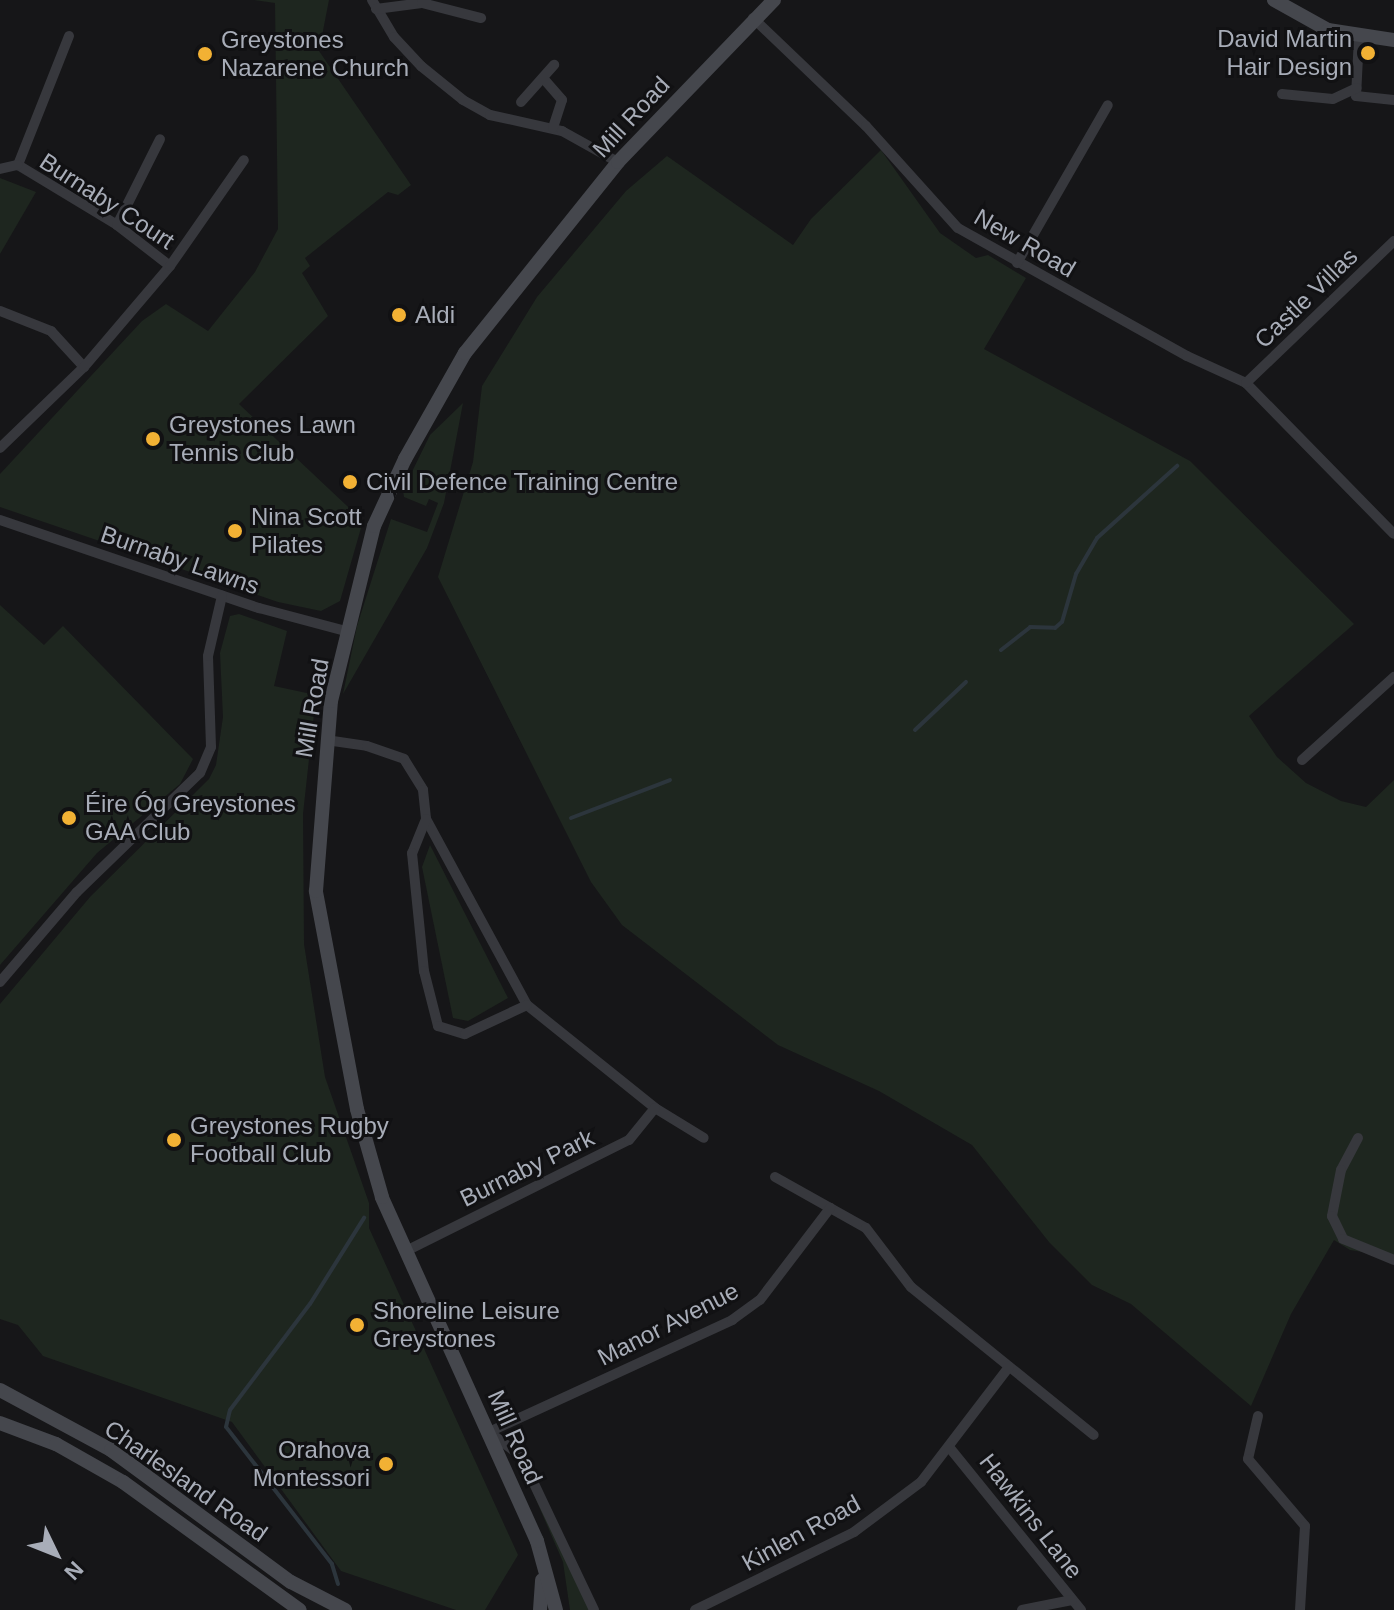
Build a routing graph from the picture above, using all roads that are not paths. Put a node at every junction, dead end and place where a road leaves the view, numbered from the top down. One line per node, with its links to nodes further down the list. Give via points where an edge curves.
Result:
1 (774, 0): 5 (main road, Mill Road)
2 (1274, 0): 7 (main road, via 1328,30)
3 (374, 4): 4 (street, via 422,3); 16 (street, via 421,66 463,100 490,115)
4 (481, 18)
5 (753, 18): 19 (main road, Mill Road); 24 (street, New Road, via 866,126 958,228)
6 (69, 36): 20 (street, Burnaby Court)
7 (1359, 37): 8 (main road); 11 (street)
8 (1394, 40)
9 (554, 65): 10 (street)
10 (543, 78): 14 (street); 16 (street, via 562,100)
11 (1357, 88): 12 (street, via 1333,99); 13 (street, via 1356,96)
12 (1282, 94)
13 (1394, 100)
14 (521, 102)
15 (1108, 105): 24 (street)
16 (553, 128): 19 (street)
17 (160, 139): 22 (street)
18 (244, 160): 25 (street)
19 (618, 162): 33 (main road, Mill Road, via 538,256 465,353 437,400 374,526)
20 (18, 165): 21 (street); 22 (street, Burnaby Court)
21 (0, 169)
22 (117, 225): 25 (street, Burnaby Court)
23 (1394, 241): 28 (street, Castle Villas)
24 (1017, 263): 28 (street, New Road)
25 (170, 266): 27 (street)
26 (0, 311): 27 (street, via 51,331)
27 (84, 367): 29 (street)
28 (1246, 383): 31 (street, New Road)
29 (0, 448)
30 (0, 520): 32 (street, Burnaby Lawns)
31 (1394, 534)
32 (222, 596): 33 (street, Burnaby Lawns); 38 (street, via 208,656 211,747 200,773 77,892)
33 (349, 632): 35 (main road, Mill Road)
34 (1394, 677): 36 (street)
35 (326, 740): 37 (street, via 404,759 423,790); 45 (main road, Mill Road, via 316,891 357,1109 382,1197)
36 (1302, 760)
37 (426, 819): 39 (street); 39 (street, via 412,853 424,971 438,1026 465,1034)
38 (0, 982)
39 (527, 1005): 40 (street)
40 (655, 1108): 41 (street); 45 (street, Burnaby Park, via 629,1140)
41 (704, 1138)
42 (1358, 1138): 46 (street, via 1332,1198 1332,1216 1343,1239)
43 (775, 1177): 44 (street)
44 (830, 1208): 47 (street, via 866,1228 911,1287); 51 (street, Manor Avenue, via 760,1300 732,1320)
45 (406, 1251): 51 (main road, Mill Road)
46 (1394, 1260)
47 (1009, 1367): 52 (street); 53 (street, Kinlen Road)
48 (0, 1390): 57 (main road, Charlesland Road, via 120,1457 280,1574)
49 (1258, 1416): 64 (street, via 1248,1459 1305,1526)
50 (0, 1423): 56 (main road, Charlesland Road, via 56,1444 123,1482)
51 (489, 1432): 54 (main road, Mill Road, via 537,1541); 60 (street, via 521,1456)
52 (1094, 1435)
53 (949, 1447): 55 (street, Hawkins Lane); 61 (street, Kinlen Road, via 921,1482 854,1532)
54 (543, 1572): 58 (main road, Mill Road); 59 (main road, Mill Road)
55 (1072, 1600): 62 (street); 63 (street, Hawkins Lane)
56 (300, 1610)
57 (345, 1610)
58 (540, 1610)
59 (556, 1610)
60 (594, 1610)
61 (695, 1610)
62 (1022, 1610)
63 (1081, 1610)
64 (1300, 1610)

